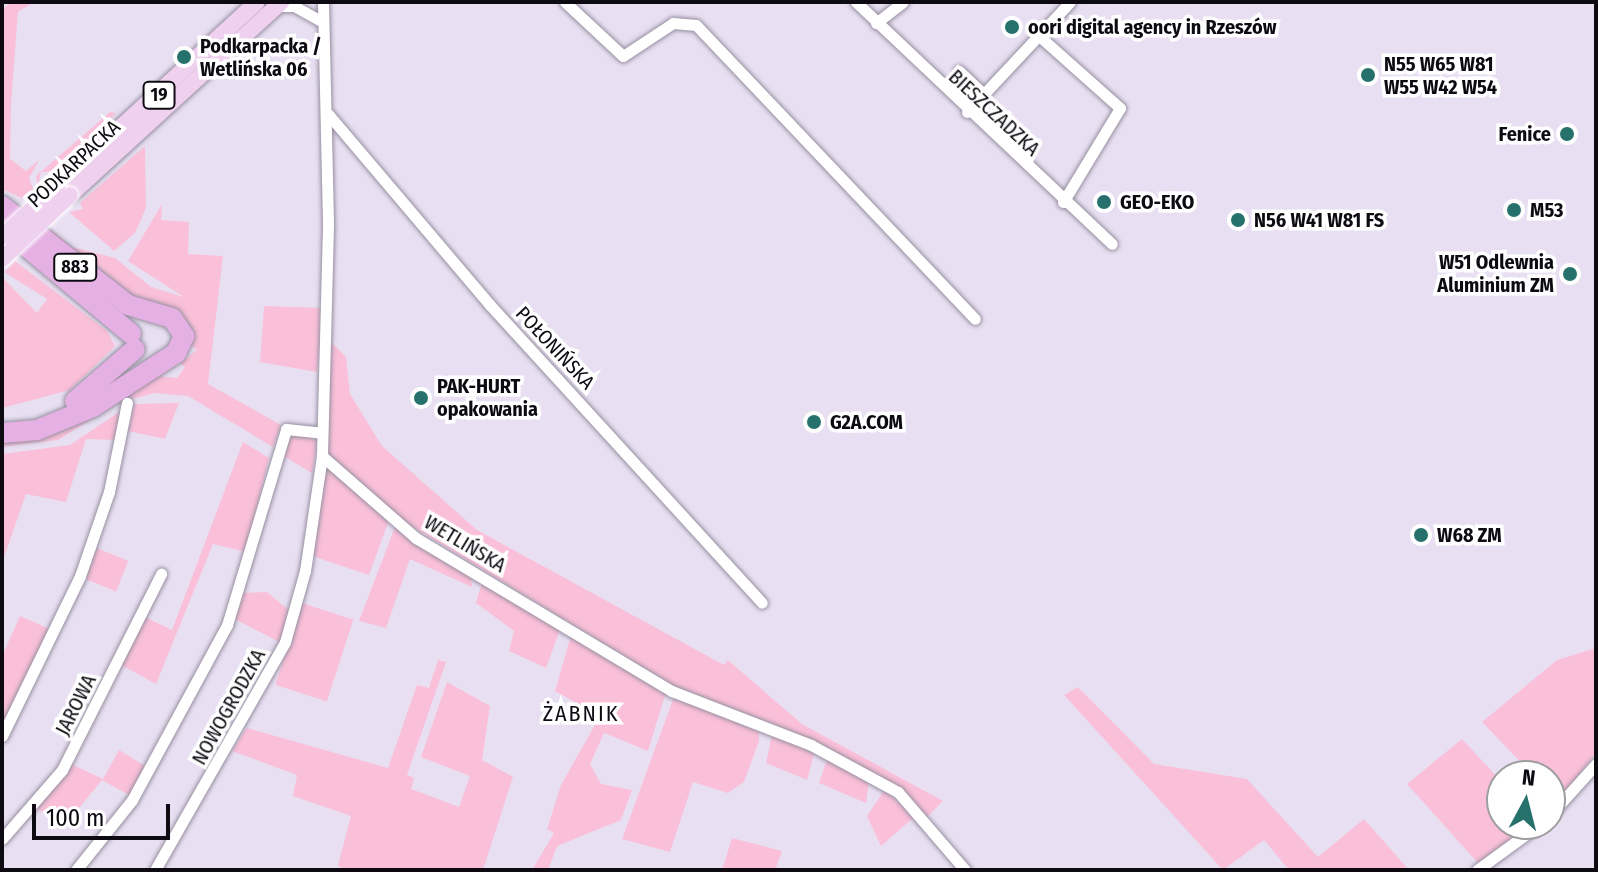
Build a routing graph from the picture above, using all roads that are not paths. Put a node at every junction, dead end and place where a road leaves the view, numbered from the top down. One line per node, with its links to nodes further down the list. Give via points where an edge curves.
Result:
1 (257, 2): 16 (main road, PODKARPACKA / 19)
2 (310, 2): 9 (street)
3 (323, 2): 9 (street)
4 (565, 2): 24 (street, via 623,56 673,23 696,25)
5 (856, 2): 10 (street, BIESZCZADZKA)
6 (903, 2): 10 (street)
7 (1070, 2): 11 (street)
8 (279, 4): 9 (street); 16 (main road, PODKARPACKA / 19)
9 (319, 19): 15 (street)
10 (876, 23): 14 (street, BIESZCZADZKA)
11 (1038, 35): 13 (street); 17 (street, via 1120,108)
12 (959, 71): 13 (street)
13 (988, 89): 14 (street)
14 (967, 112): 17 (street, BIESZCZADZKA)
15 (328, 114): 30 (street); 33 (street, POŁONIŃSKA, via 490,305)
16 (64, 190): 20 (main road, PODKARPACKA / 19, bridge); 22 (main road, PODKARPACKA / 19, bridge)
17 (1063, 202): 21 (street, BIESZCZADZKA)
18 (2, 206): 23 (highway, 883, via 104,288)
19 (2, 226): 25 (highway, 883)
20 (2, 237)
21 (1112, 244)
22 (2, 259)
23 (156, 314): 25 (highway); 26 (highway, 883, via 178,323 183,340 176,353)
24 (975, 319)
25 (133, 342): 26 (highway, 883); 28 (highway, via 85,396 53,412)
26 (153, 364): 29 (highway, 883, via 68,420)
27 (127, 403): 34 (street, via 109,492 80,576)
28 (2, 420)
29 (2, 433)
30 (322, 433): 31 (street); 39 (street, via 286,429 227,625 132,800)
31 (322, 456): 40 (street, NOWOGRODZKA, via 302,583 280,654); 41 (street, WETLIŃSKA, via 416,538 648,677 811,745 898,792)
32 (161, 574): 37 (street, JAROWA, via 62,770)
33 (762, 603)
34 (2, 736)
35 (1596, 764): 36 (street)
36 (1566, 797)
37 (2, 839)
38 (1518, 840): 42 (street)
39 (76, 870)
40 (155, 870)
41 (965, 870)
42 (1477, 870)

